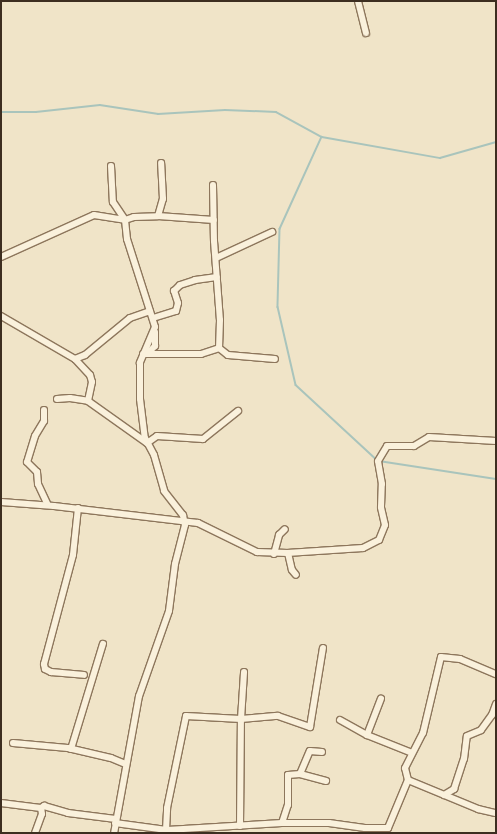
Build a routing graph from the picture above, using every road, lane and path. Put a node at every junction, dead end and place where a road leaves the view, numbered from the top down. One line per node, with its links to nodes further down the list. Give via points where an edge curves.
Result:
1 (358, 1): 2 (street)
2 (366, 33)
3 (161, 163): 6 (street, via 163,199)
4 (111, 166): 7 (street, via 113,202)
5 (213, 185): 8 (street)
6 (158, 216): 7 (street); 8 (street)
7 (125, 220): 10 (street, via 94,215); 13 (street, via 127,239)
8 (214, 220): 11 (street)
9 (272, 232): 11 (street)
10 (1, 257)
11 (216, 258): 12 (street)
12 (217, 277): 15 (street, via 195,280 175,288 177,309); 16 (street)
13 (150, 311): 15 (street); 18 (street, via 130,318 85,355)
14 (1, 316): 18 (street)
15 (152, 318): 17 (street, via 155,332)
16 (219, 348): 17 (street, via 201,354); 19 (street, via 228,355)
17 (145, 354): 25 (street, via 140,399)
18 (75, 359): 21 (street, via 90,375 92,382)
19 (275, 359)
20 (57, 400): 21 (street, via 70,398)
21 (88, 401): 25 (street)
22 (44, 410): 27 (street, via 44,421 35,436 27,462 37,472 38,484)
23 (238, 411): 25 (street, via 202,440 157,436)
24 (496, 441): 31 (street, via 429,437 414,446 387,446 378,461 382,484 381,507 385,525 379,540 363,548)
25 (147, 443): 29 (street, via 164,491)
26 (1, 502): 27 (street)
27 (48, 505): 28 (street)
28 (78, 508): 29 (street); 38 (street, via 73,555 44,664 45,669 51,672)
29 (185, 520): 32 (street, via 204,525 257,552); 48 (street, via 169,611 141,689)
30 (285, 529): 32 (street, via 279,535)
31 (287, 553): 32 (street); 33 (street)
32 (274, 554)
33 (296, 575)
34 (103, 644): 45 (street)
35 (322, 648): 41 (street, via 310,727 278,716)
36 (244, 672): 41 (street)
37 (496, 674): 47 (street, via 460,659 441,657 423,733)
38 (84, 675)
39 (381, 699): 43 (street)
40 (496, 704): 52 (street, via 492,715 481,730 467,736 464,759 454,789)
41 (241, 719): 58 (street); 59 (street, via 186,716)
42 (340, 720): 43 (street)
43 (367, 735): 47 (street)
44 (13, 743): 45 (street)
45 (71, 749): 48 (street, via 111,758)
46 (322, 752): 49 (street, via 310,751)
47 (412, 753): 50 (street, via 405,768)
48 (125, 764): 56 (street)
49 (300, 774): 51 (street); 57 (street, via 288,775 288,805)
50 (408, 780): 52 (street); 60 (street)
51 (326, 781)
52 (444, 795): 55 (street, via 481,810)
53 (1, 803): 54 (street)
54 (41, 808): 56 (street, via 44,806); 61 (street, via 42,814)
55 (496, 813)
56 (116, 821): 59 (street); 62 (street)
57 (282, 823): 58 (street); 60 (street, via 329,823)
58 (242, 826): 59 (street); 63 (street)
59 (166, 830)
60 (388, 831)
61 (35, 833)
62 (114, 833)
63 (246, 833)

